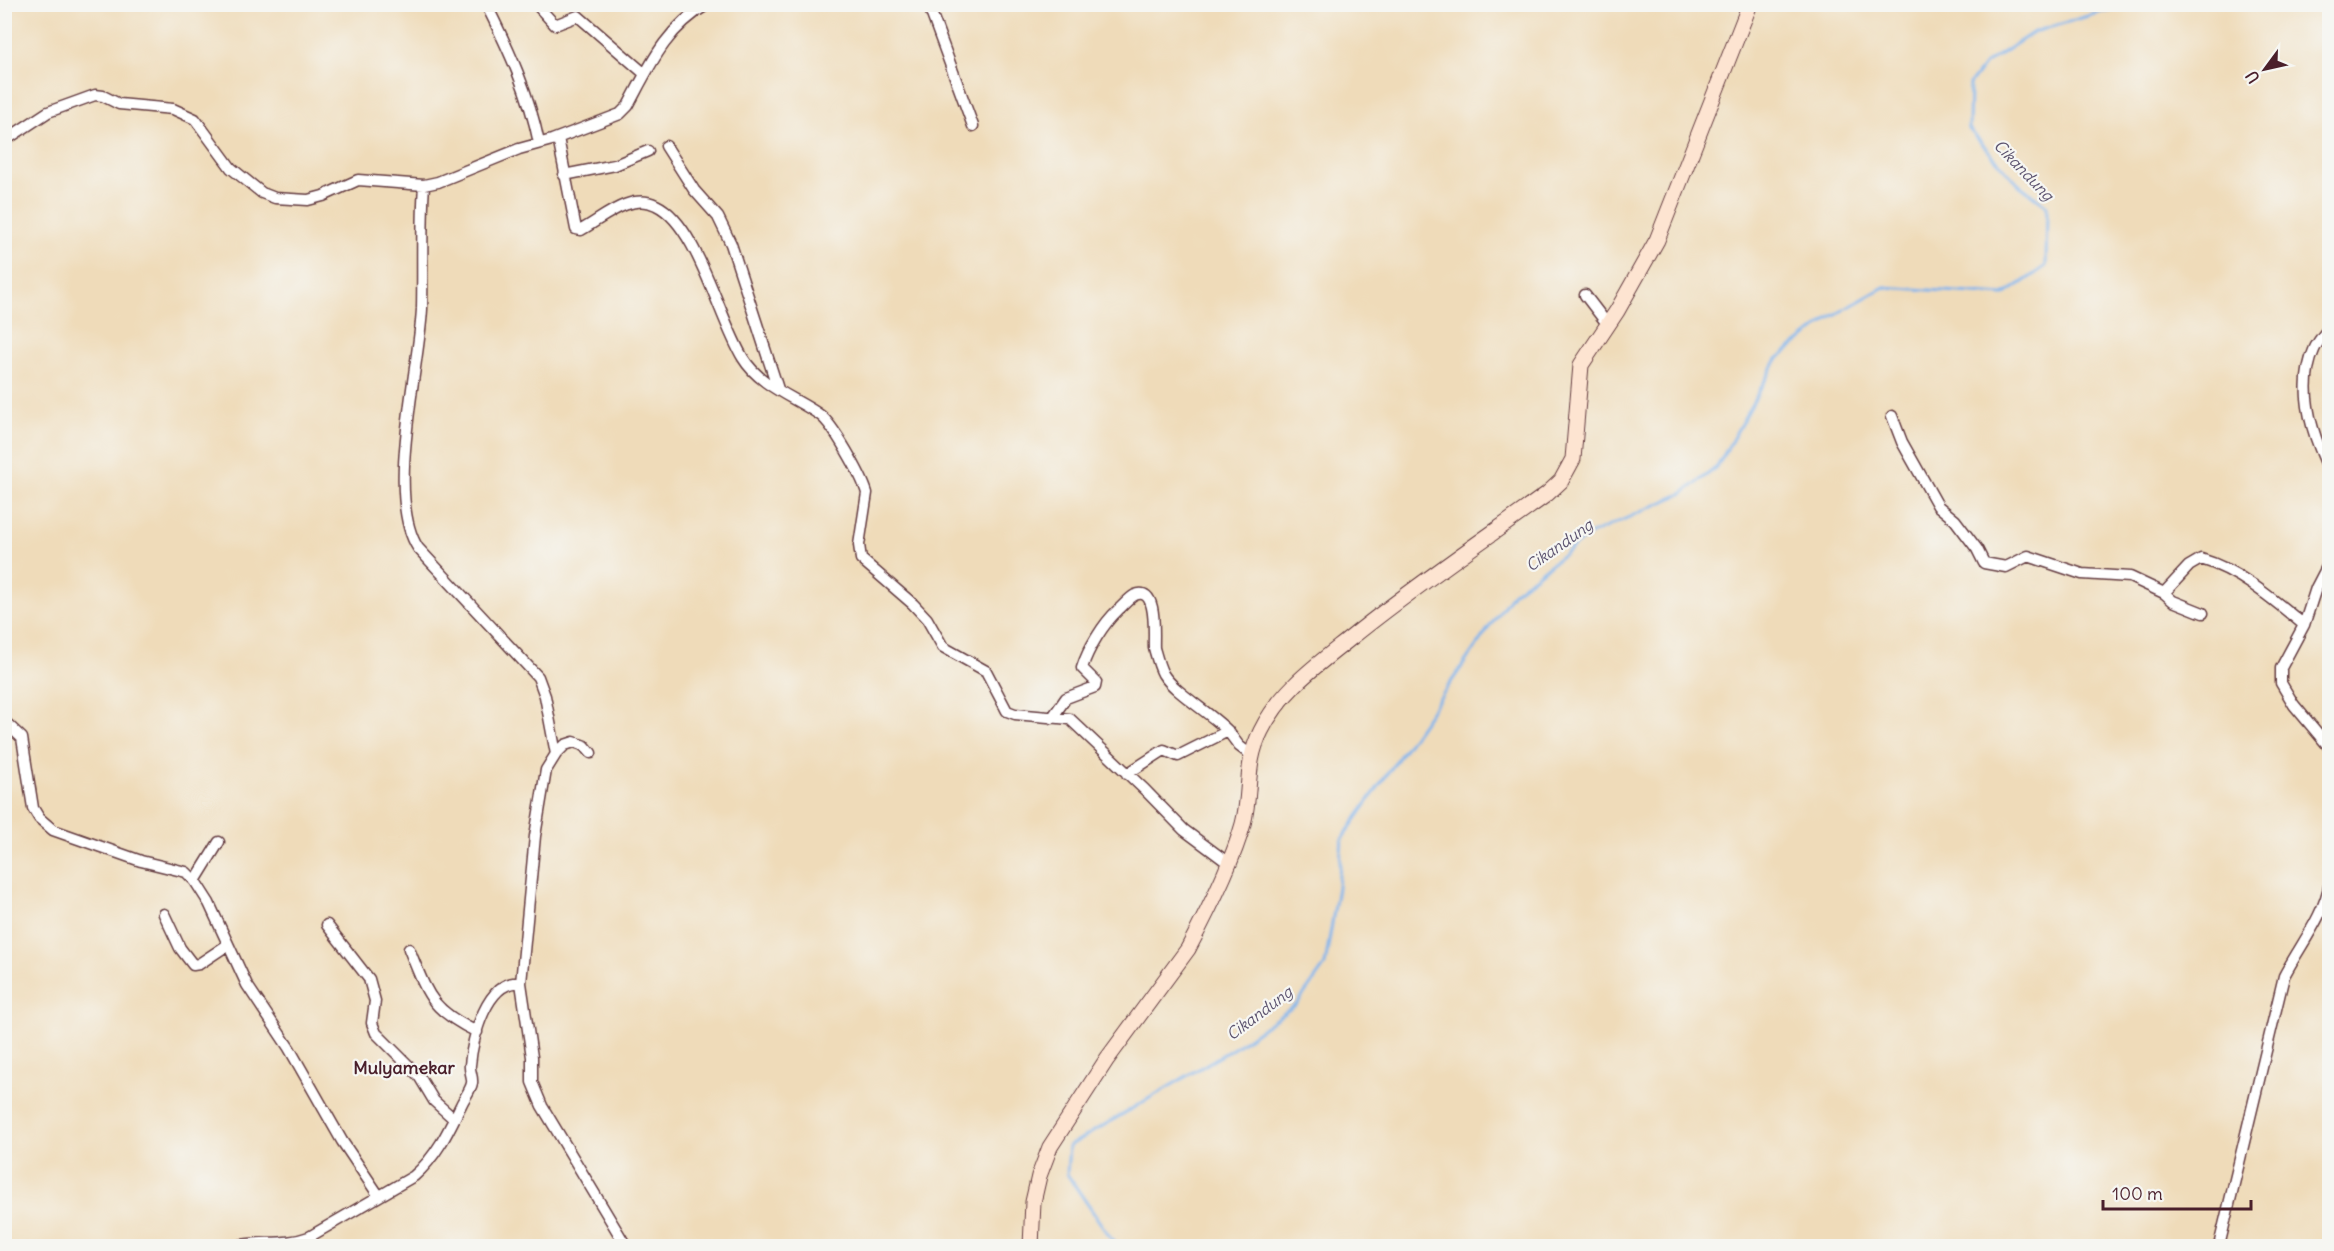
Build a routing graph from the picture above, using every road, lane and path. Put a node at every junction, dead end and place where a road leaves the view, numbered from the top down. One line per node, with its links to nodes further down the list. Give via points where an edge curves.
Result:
1 (486, 4): 10 (street, via 531,106)
2 (536, 4): 6 (street, via 555,25 578,16)
3 (708, 4): 6 (street, via 677,26)
4 (928, 4): 7 (street)
5 (1750, 4): 16 (street, via 1657,240)
6 (645, 74): 8 (street, via 620,114)
7 (973, 126)
8 (558, 138): 10 (street); 13 (street)
9 (4, 141): 14 (street, via 48,112 95,95 119,104 173,109 195,119 231,168 262,193 275,198 308,200 358,180)
10 (539, 143): 14 (street)
11 (666, 146): 18 (street, via 694,190 718,217 731,244)
12 (648, 151): 13 (street, via 615,165)
13 (564, 175): 18 (street, via 578,231 621,206 639,202 654,203 671,216 687,236 744,360)
14 (424, 185): 30 (street, via 422,310 409,407 403,507 418,548 538,677 546,696)
15 (1585, 295): 16 (street)
16 (1608, 325): 31 (street, via 1581,364 1573,459 1561,481 1376,618 1296,683 1274,705)
17 (2330, 327): 20 (street, via 2314,350 2306,380 2319,448)
18 (778, 390): 25 (street, via 823,416 860,476 867,493 859,545 861,559 927,619 943,647 986,671 1007,711)
19 (1892, 416): 22 (street, via 1906,452 1938,506 1956,520 1984,563 2006,567 2028,556 2082,574 2130,577)
20 (2330, 471)
21 (2330, 561): 24 (street)
22 (2164, 593): 23 (street, via 2173,601); 24 (street, via 2170,583 2201,559 2255,587)
23 (2203, 613)
24 (2304, 625): 28 (street, via 2281,668 2281,683)
25 (1052, 718): 27 (street, via 1066,698 1095,687 1096,682 1083,671 1086,657 1113,615 1140,594 1153,609 1154,648 1163,673); 32 (street, via 1070,719)
26 (4, 721): 35 (street, via 22,738 33,808 53,830 141,861 186,872)
27 (1228, 731): 31 (street); 32 (street, via 1176,757 1164,750 1156,753)
28 (2330, 748)
29 (591, 753): 30 (street, via 574,742)
30 (556, 754): 41 (street, via 546,770 537,825)
31 (1251, 755): 34 (street, via 1243,822)
32 (1127, 774): 34 (street, via 1184,830)
33 (219, 842): 35 (street)
34 (1227, 862): 47 (street, via 1188,949 1107,1059 1050,1147 1035,1193)
35 (195, 881): 39 (street, via 209,903)
36 (2330, 882): 48 (street, via 2311,930 2284,976)
37 (164, 914): 39 (street, via 180,948 194,965)
38 (327, 925): 43 (street, via 369,979 375,1001 372,1023 376,1033)
39 (226, 946): 44 (street)
40 (409, 949): 42 (street, via 434,1004)
41 (521, 983): 42 (street, via 507,984 495,993 483,1011); 46 (street, via 536,1090 542,1106)
42 (477, 1032): 43 (street, via 470,1065 472,1083)
43 (454, 1119): 44 (street, via 429,1163)
44 (379, 1196): 45 (street, via 301,1240)
45 (235, 1246)
46 (626, 1246)
47 (1031, 1246)
48 (2219, 1246)

